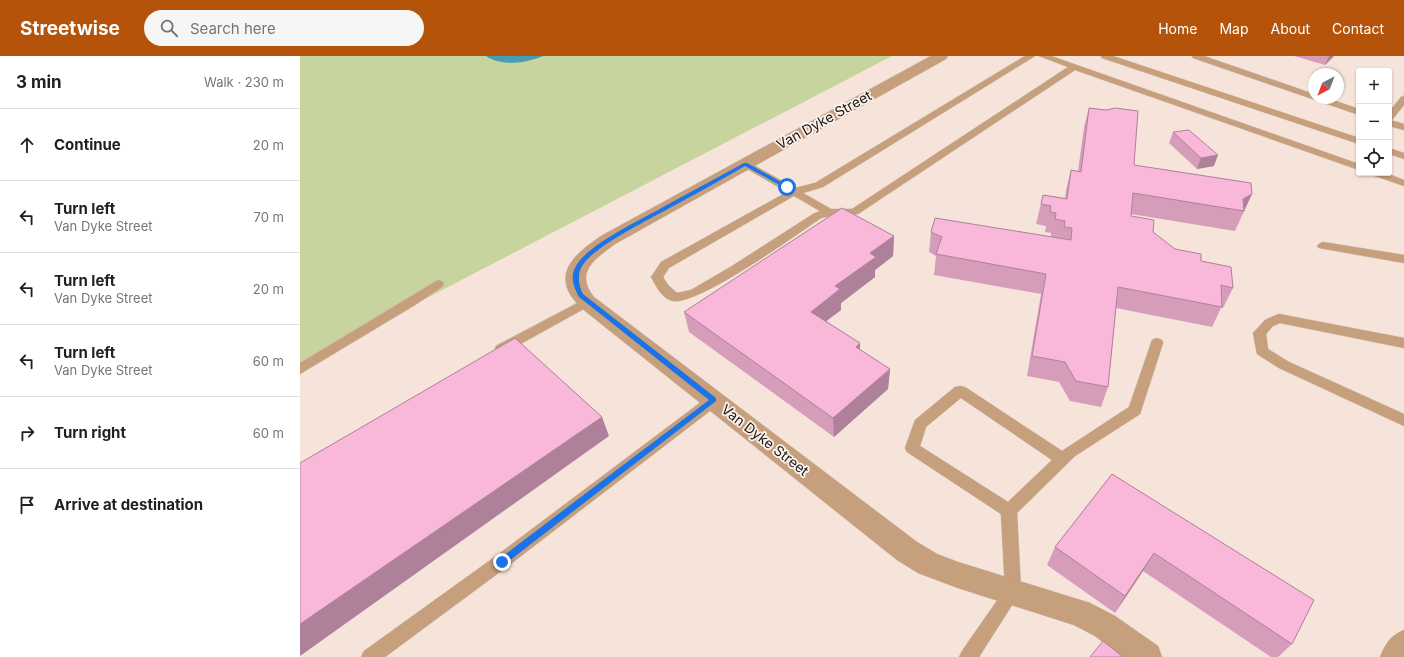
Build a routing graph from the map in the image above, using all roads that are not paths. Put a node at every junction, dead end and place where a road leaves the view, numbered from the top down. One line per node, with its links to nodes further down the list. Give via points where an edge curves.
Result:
1 (941, 56): 18 (street, Van Dyke Street)
2 (1031, 56): 22 (lane, via 819,186)
3 (1043, 56): 6 (lane)
4 (1105, 56): 15 (lane)
5 (1196, 56): 7 (lane)
6 (1074, 67): 19 (lane); 23 (lane, via 854,212)
7 (1308, 95)
8 (1404, 99): 10 (lane)
9 (1336, 104): 11 (lane)
10 (1401, 107): 12 (lane)
11 (1356, 111)
12 (1392, 115)
13 (1392, 123): 14 (lane)
14 (1404, 128)
15 (1356, 140)
16 (1392, 152): 17 (lane)
17 (1404, 156)
18 (745, 164): 22 (lane); 27 (street, Van Dyke Street, via 608,240 593,251 584,259 576,276 577,290)
19 (1356, 166)
20 (1384, 176): 21 (lane)
21 (1404, 183)
22 (794, 192): 23 (lane); 23 (lane, via 665,266 657,277 663,288 675,296 694,293)
23 (827, 212)
24 (1323, 246): 25 (lane)
25 (1404, 259)
26 (438, 284): 31 (lane)
27 (587, 302): 30 (lane); 32 (street, Van Dyke Street)
28 (1157, 342): 34 (lane, via 1135,410)
29 (1404, 343): 33 (lane, via 1279,318 1259,333 1262,351 1284,365)
30 (492, 354)
31 (300, 369)
32 (714, 400): 36 (street, Van Dyke Street, via 907,551 928,564); 38 (lane, via 502,562)
33 (1404, 420)
34 (1062, 459): 35 (lane); 35 (lane, via 960,391 920,424 912,448)
35 (1009, 511): 36 (lane)
36 (1013, 591): 39 (lane); 40 (street, Van Dyke Street, via 1094,619)
37 (1404, 645): 41 (street)
38 (370, 657)
39 (968, 657)
40 (1147, 657)
41 (1395, 657)

